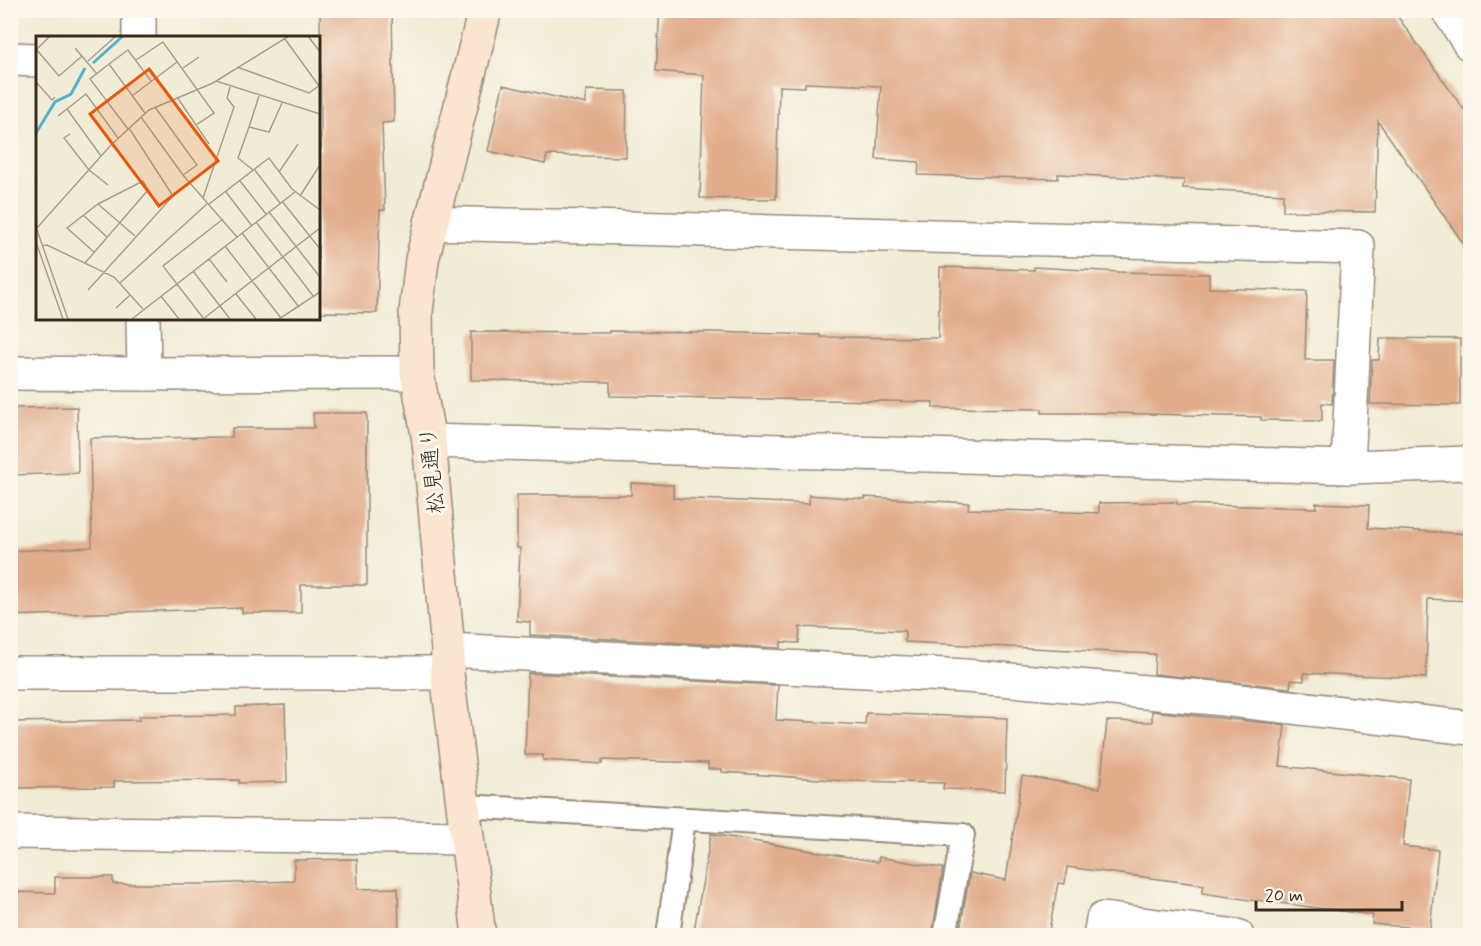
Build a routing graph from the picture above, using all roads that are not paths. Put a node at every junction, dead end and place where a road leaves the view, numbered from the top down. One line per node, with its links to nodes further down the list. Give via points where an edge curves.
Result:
1 (139, 10): 4 (street)
2 (485, 10): 8 (street, 松見通り)
3 (1448, 10): 5 (street)
4 (139, 36)
5 (1470, 44)
6 (10, 59): 7 (street)
7 (36, 60)
8 (431, 223): 11 (street, 松見通り, via 416,312); 15 (street, via 1358,247)
9 (143, 320): 12 (street)
10 (10, 373): 12 (street)
11 (417, 373): 12 (street); 13 (street, 松見通り)
12 (144, 374)
13 (429, 441): 15 (street); 16 (street, 松見通り)
14 (1470, 463): 15 (street)
15 (1348, 467)
16 (448, 661): 17 (street); 18 (street, via 977,677 1214,698); 20 (street, 松見通り)
17 (10, 673)
18 (1470, 728)
19 (684, 819): 20 (lane); 24 (lane); 25 (lane, via 963,835)
20 (466, 822): 21 (street); 23 (street, 松見通り)
21 (10, 832)
22 (1236, 935): 26 (street, via 1103,919)
23 (478, 936)
24 (668, 936)
25 (945, 936)
26 (1100, 936)

